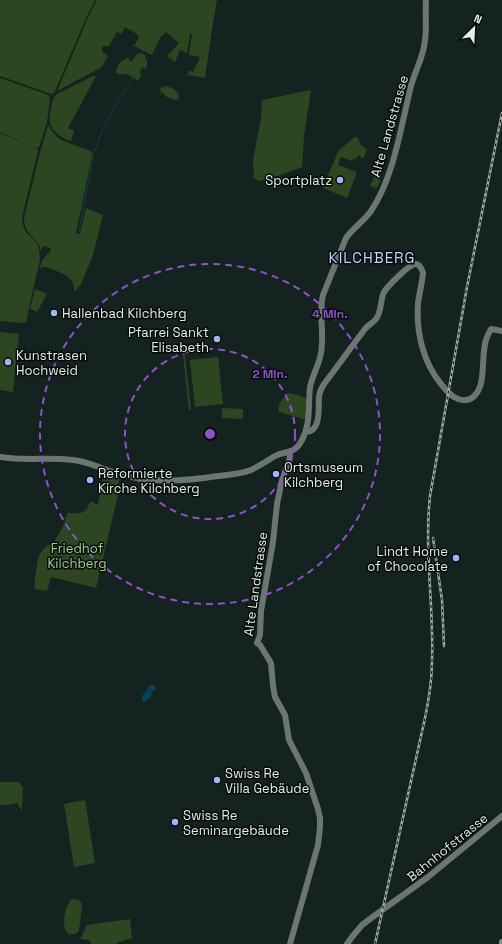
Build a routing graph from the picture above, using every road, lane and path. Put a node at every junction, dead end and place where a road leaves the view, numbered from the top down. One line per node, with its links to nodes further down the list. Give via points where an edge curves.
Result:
1 (426, 0): 3 (street, Alte Landstrasse, via 424,49 411,85 389,174 370,212 346,238 323,295 321,353 310,387)
2 (502, 332): 3 (street, via 491,329 486,340 481,382 477,393 467,400 454,397 432,372 423,351 418,304 423,273 420,266 415,264 388,287 377,317 324,384 319,396 316,425)
3 (306, 432): 4 (street, via 298,447)
4 (289, 452): 5 (street, via 240,473 199,479 168,480 136,478 70,459); 7 (street, Alte Landstrasse, via 289,462 278,498 257,643 271,663 275,697 285,715 289,740 306,773 320,818 320,837)
5 (0, 458)
6 (502, 816): 8 (street, Bahnhofstrasse, via 428,877 362,925)
7 (290, 944)
8 (347, 944)

